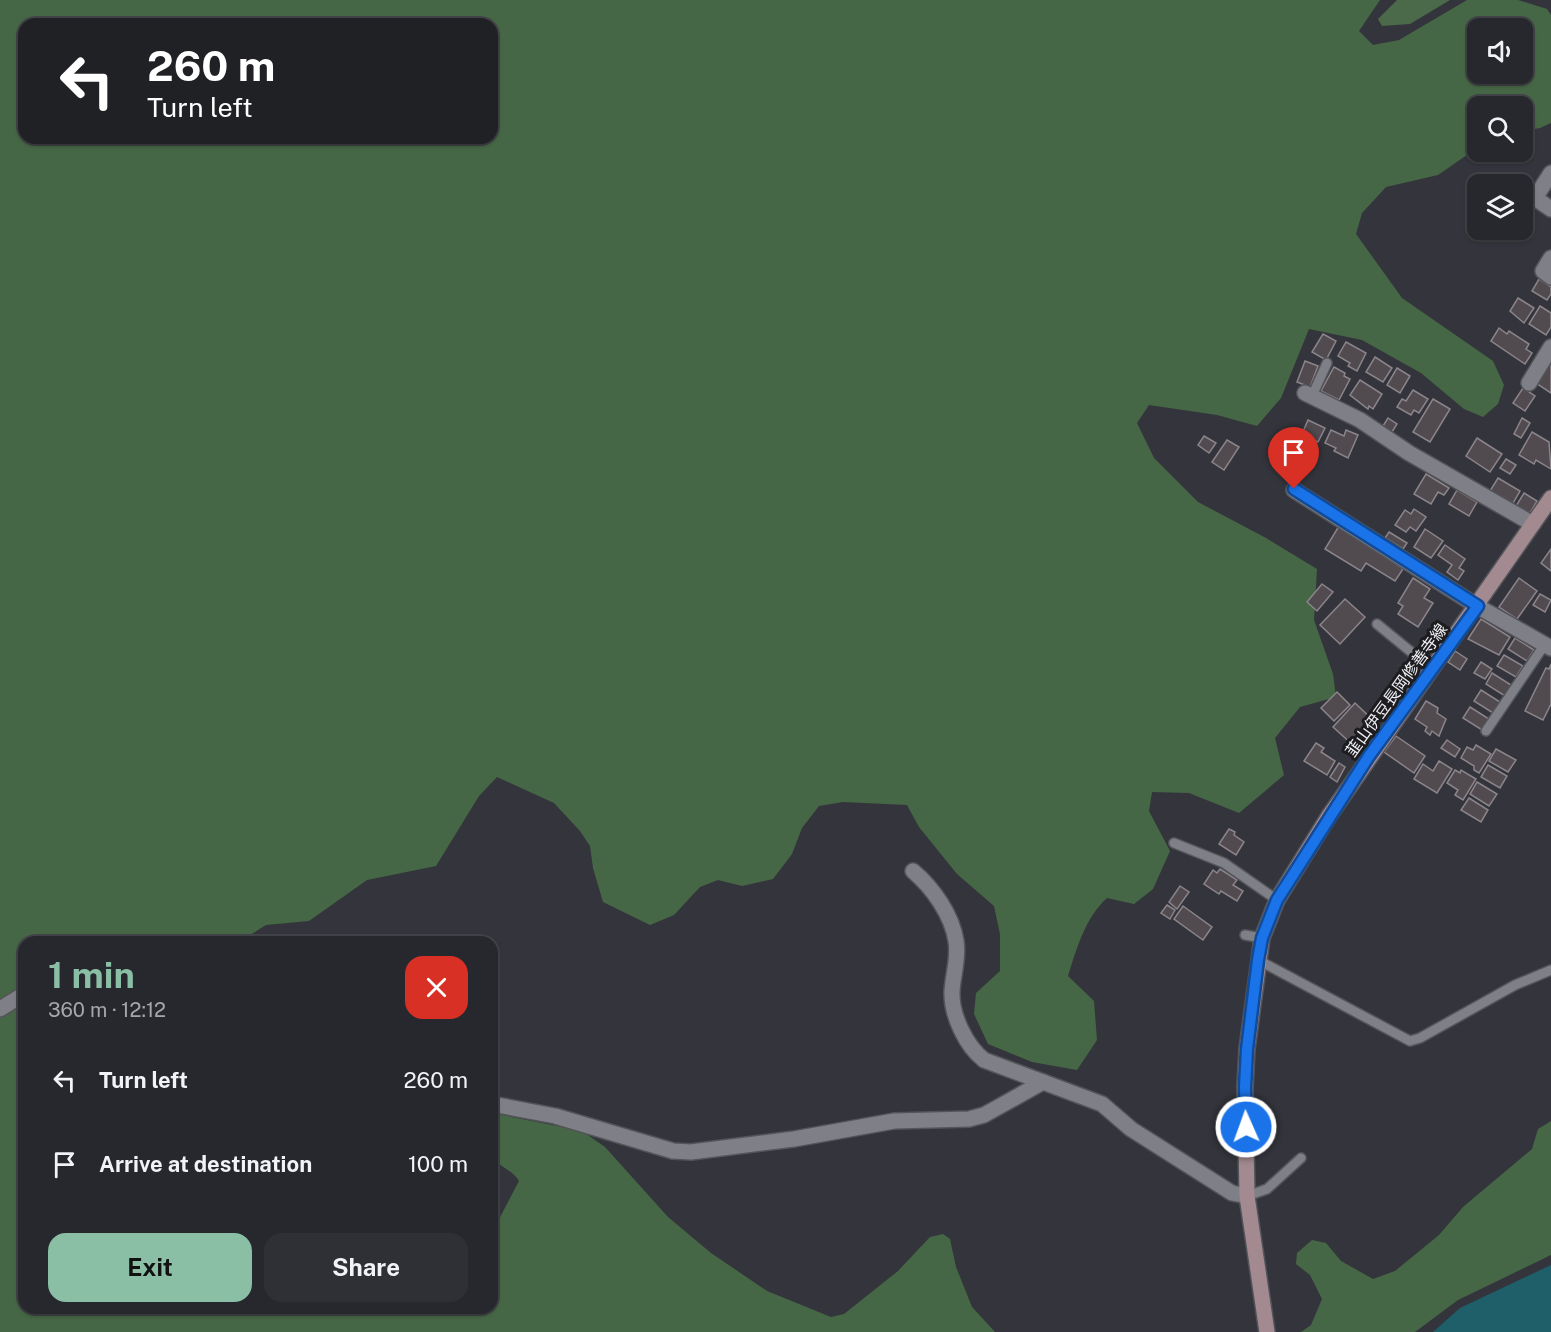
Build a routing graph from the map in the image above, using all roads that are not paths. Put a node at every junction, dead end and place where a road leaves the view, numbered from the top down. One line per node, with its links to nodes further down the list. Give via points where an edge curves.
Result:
1 (1551, 173): 2 (street, via 1535,198)
2 (1551, 209)
3 (1551, 258): 4 (street, via 1543,271)
4 (1551, 276)
5 (1551, 347): 7 (street)
6 (1328, 363): 8 (lane)
7 (1529, 383)
8 (1309, 394): 11 (street, via 1360,420 1408,453)
9 (1294, 489): 12 (street)
10 (1551, 498): 11 (main road, 韮山伊豆長岡修善寺線)
11 (1533, 524): 12 (main road, 韮山伊豆長岡修善寺線)
12 (1478, 606): 14 (street); 15 (main road, 韮山伊豆長岡修善寺線)
13 (1377, 624): 15 (lane)
14 (1548, 646): 16 (lane)
15 (1432, 669): 19 (main road, 韮山伊豆長岡修善寺線, via 1346,791)
16 (1486, 731)
17 (1174, 843): 19 (lane, via 1224,864)
18 (913, 871): 26 (street, via 945,910 956,940 952,992 955,1016 974,1052 984,1060)
19 (1277, 900): 21 (main road, 韮山伊豆長岡修善寺線)
20 (1245, 935): 21 (lane)
21 (1262, 938): 22 (main road, 韮山伊豆長岡修善寺線)
22 (1258, 960): 23 (lane, via 1410,1041); 29 (main road, 韮山伊豆長岡修善寺線, via 1245,1087)
23 (1551, 970)
24 (18, 998): 25 (street)
25 (0, 1009)
26 (1043, 1082): 27 (street, via 984,1115 969,1119 894,1121 691,1152 673,1151 555,1116); 29 (street, via 1102,1104 1131,1129 1236,1195)
27 (498, 1105)
28 (1300, 1158): 29 (lane, via 1267,1189)
29 (1247, 1196): 30 (main road, 韮山伊豆長岡修善寺線)
30 (1267, 1332)

